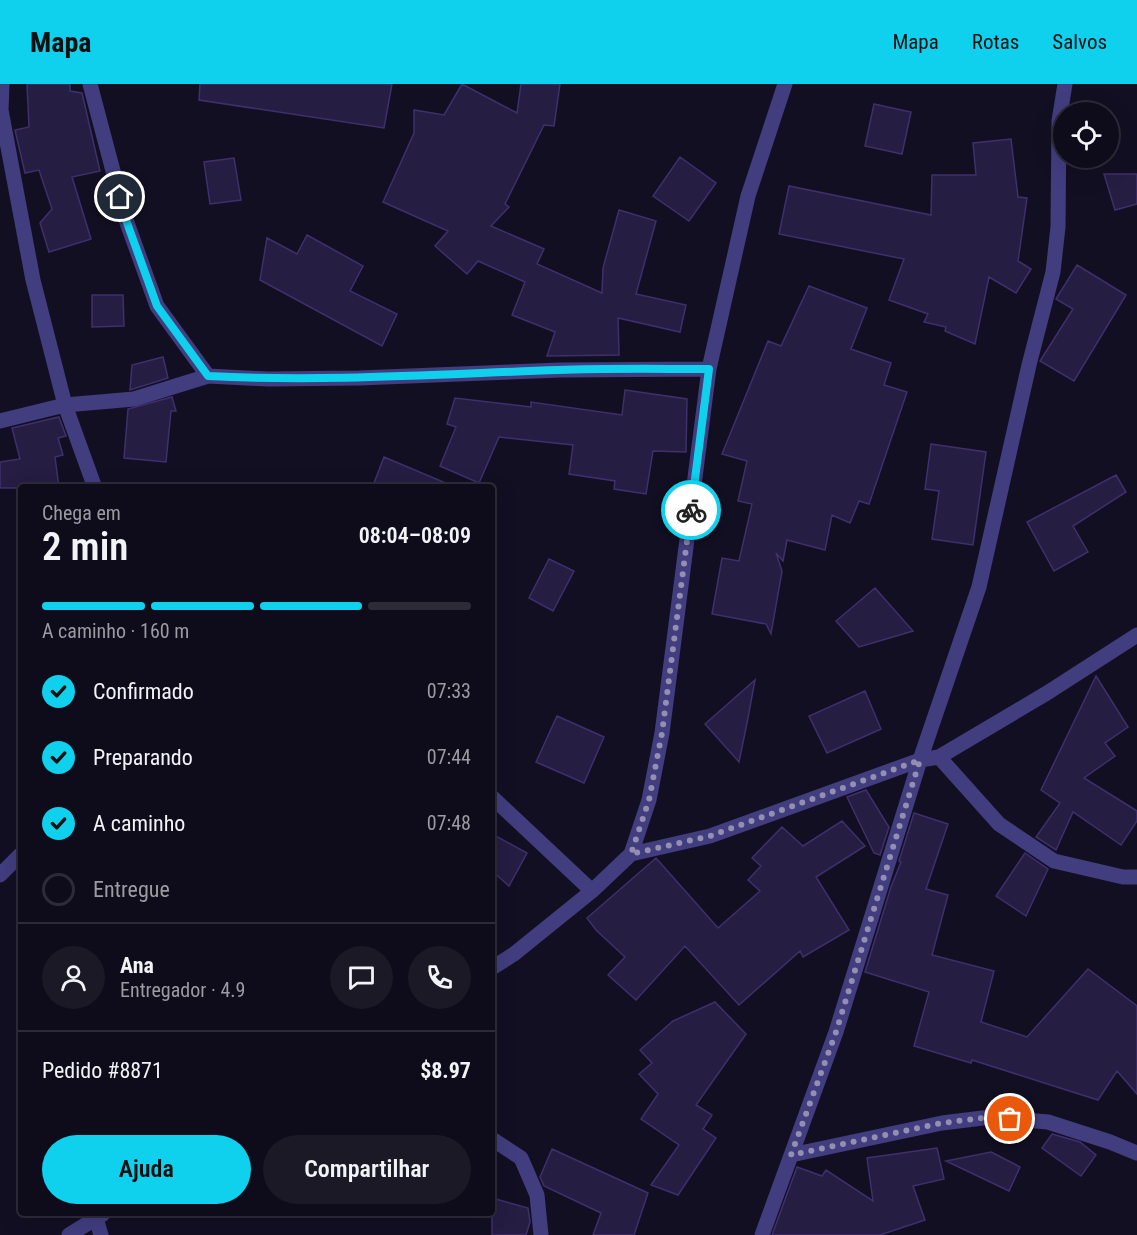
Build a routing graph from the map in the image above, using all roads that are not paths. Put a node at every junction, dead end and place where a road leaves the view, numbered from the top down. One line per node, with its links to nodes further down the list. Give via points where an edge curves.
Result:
1 (2, 84): 7 (street, via 1,110 33,280)
2 (90, 84): 6 (street, via 126,220 157,306)
3 (785, 84): 5 (street, via 748,196)
4 (1065, 84): 12 (street, via 1059,121 1058,227 1053,272 979,587)
5 (709, 369): 6 (street, via 359,378); 14 (street, via 662,733 649,800)
6 (208, 376): 7 (street, via 134,399)
7 (65, 405): 8 (street); 9 (street)
8 (0, 421)
9 (94, 484)
10 (1137, 635): 11 (street)
11 (939, 758): 12 (street); 17 (street, via 999,824 1054,861)
12 (920, 760): 14 (street, via 710,836); 22 (street, via 836,1032)
13 (495, 800): 18 (street)
14 (631, 854): 18 (street)
15 (18, 857): 16 (street)
16 (0, 875)
17 (1137, 878)
18 (592, 891): 19 (street)
19 (495, 966)
20 (495, 1141): 26 (street, via 521,1158 537,1196)
21 (1137, 1153): 22 (street, via 1048,1122 991,1117 942,1123)
22 (791, 1155): 27 (street)
23 (100, 1216): 24 (street); 25 (street)
24 (69, 1235)
25 (101, 1235)
26 (541, 1235)
27 (762, 1235)

